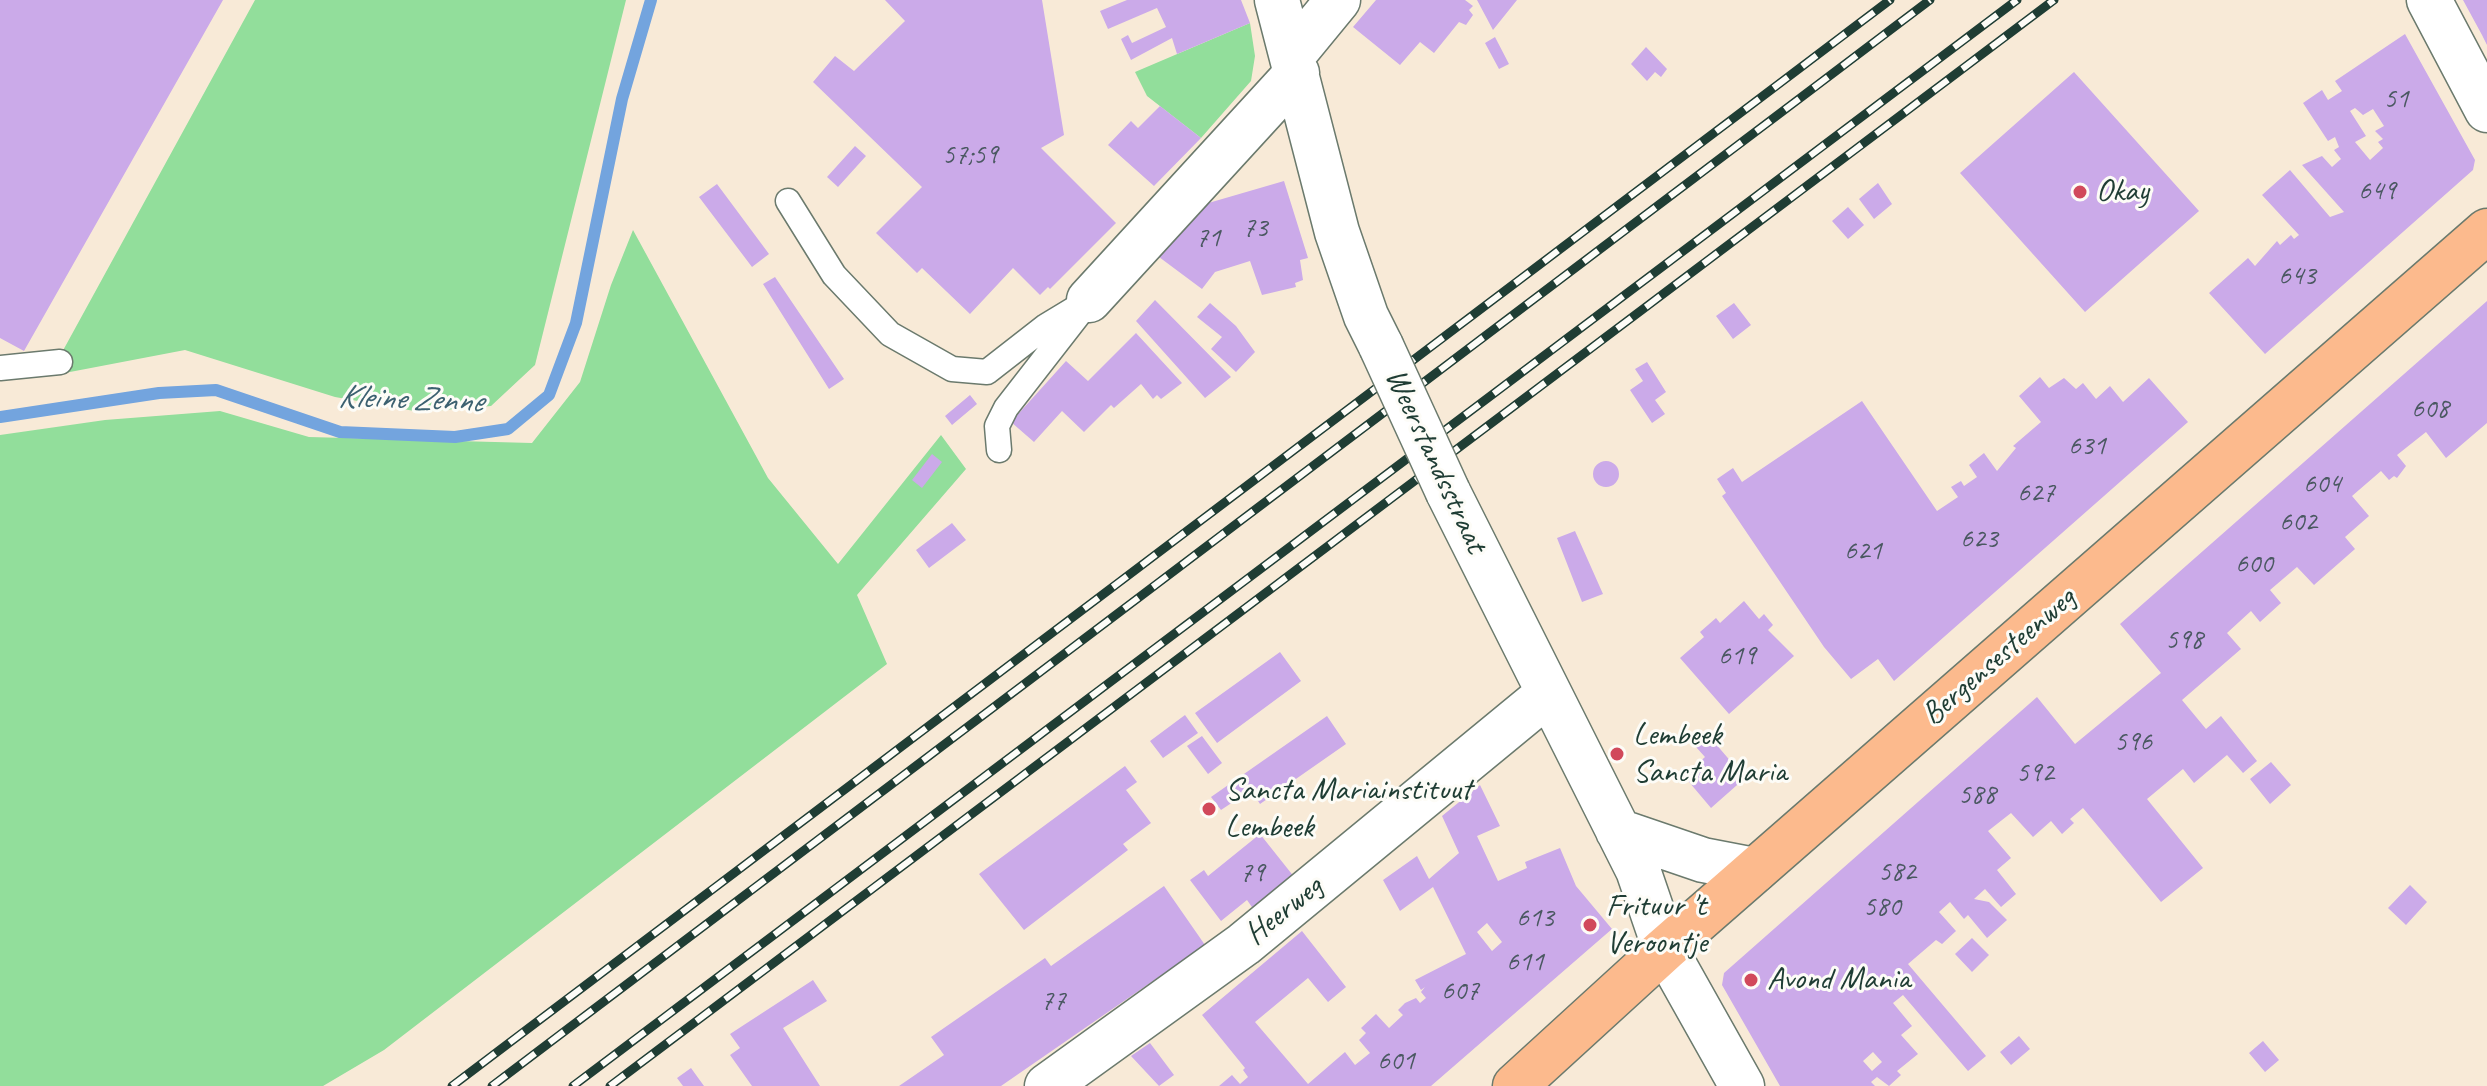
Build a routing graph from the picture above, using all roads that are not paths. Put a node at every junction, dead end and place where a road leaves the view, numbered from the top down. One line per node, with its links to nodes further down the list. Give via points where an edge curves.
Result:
1 (1277, 0): 4 (street, Weerstandsstraat)
2 (1338, 0): 4 (street)
3 (2429, 0): 5 (street)
4 (1294, 65): 8 (street); 12 (street, Weerstandsstraat, bridge, via 1337,232 1366,316)
5 (2487, 110)
6 (788, 201): 8 (lane, via 834,275 890,334 952,369 987,372)
7 (2487, 231): 14 (main road, Bergensesteenweg)
8 (1089, 300): 11 (lane, via 1006,408 997,426)
9 (60, 362): 10 (lane)
10 (0, 368)
11 (999, 450)
12 (1549, 693): 13 (street, Weerstandsstraat); 16 (street, Heerweg, via 1244,944)
13 (1618, 831): 14 (street, via 1703,860); 15 (street, Weerstandsstraat, via 1638,870)
14 (1755, 870): 15 (main road, Bergensesteenweg)
15 (1665, 949): 17 (main road, Bergensesteenweg); 18 (street, Weerstandsstraat)
16 (1047, 1086)
17 (1515, 1086)
18 (1742, 1086)

